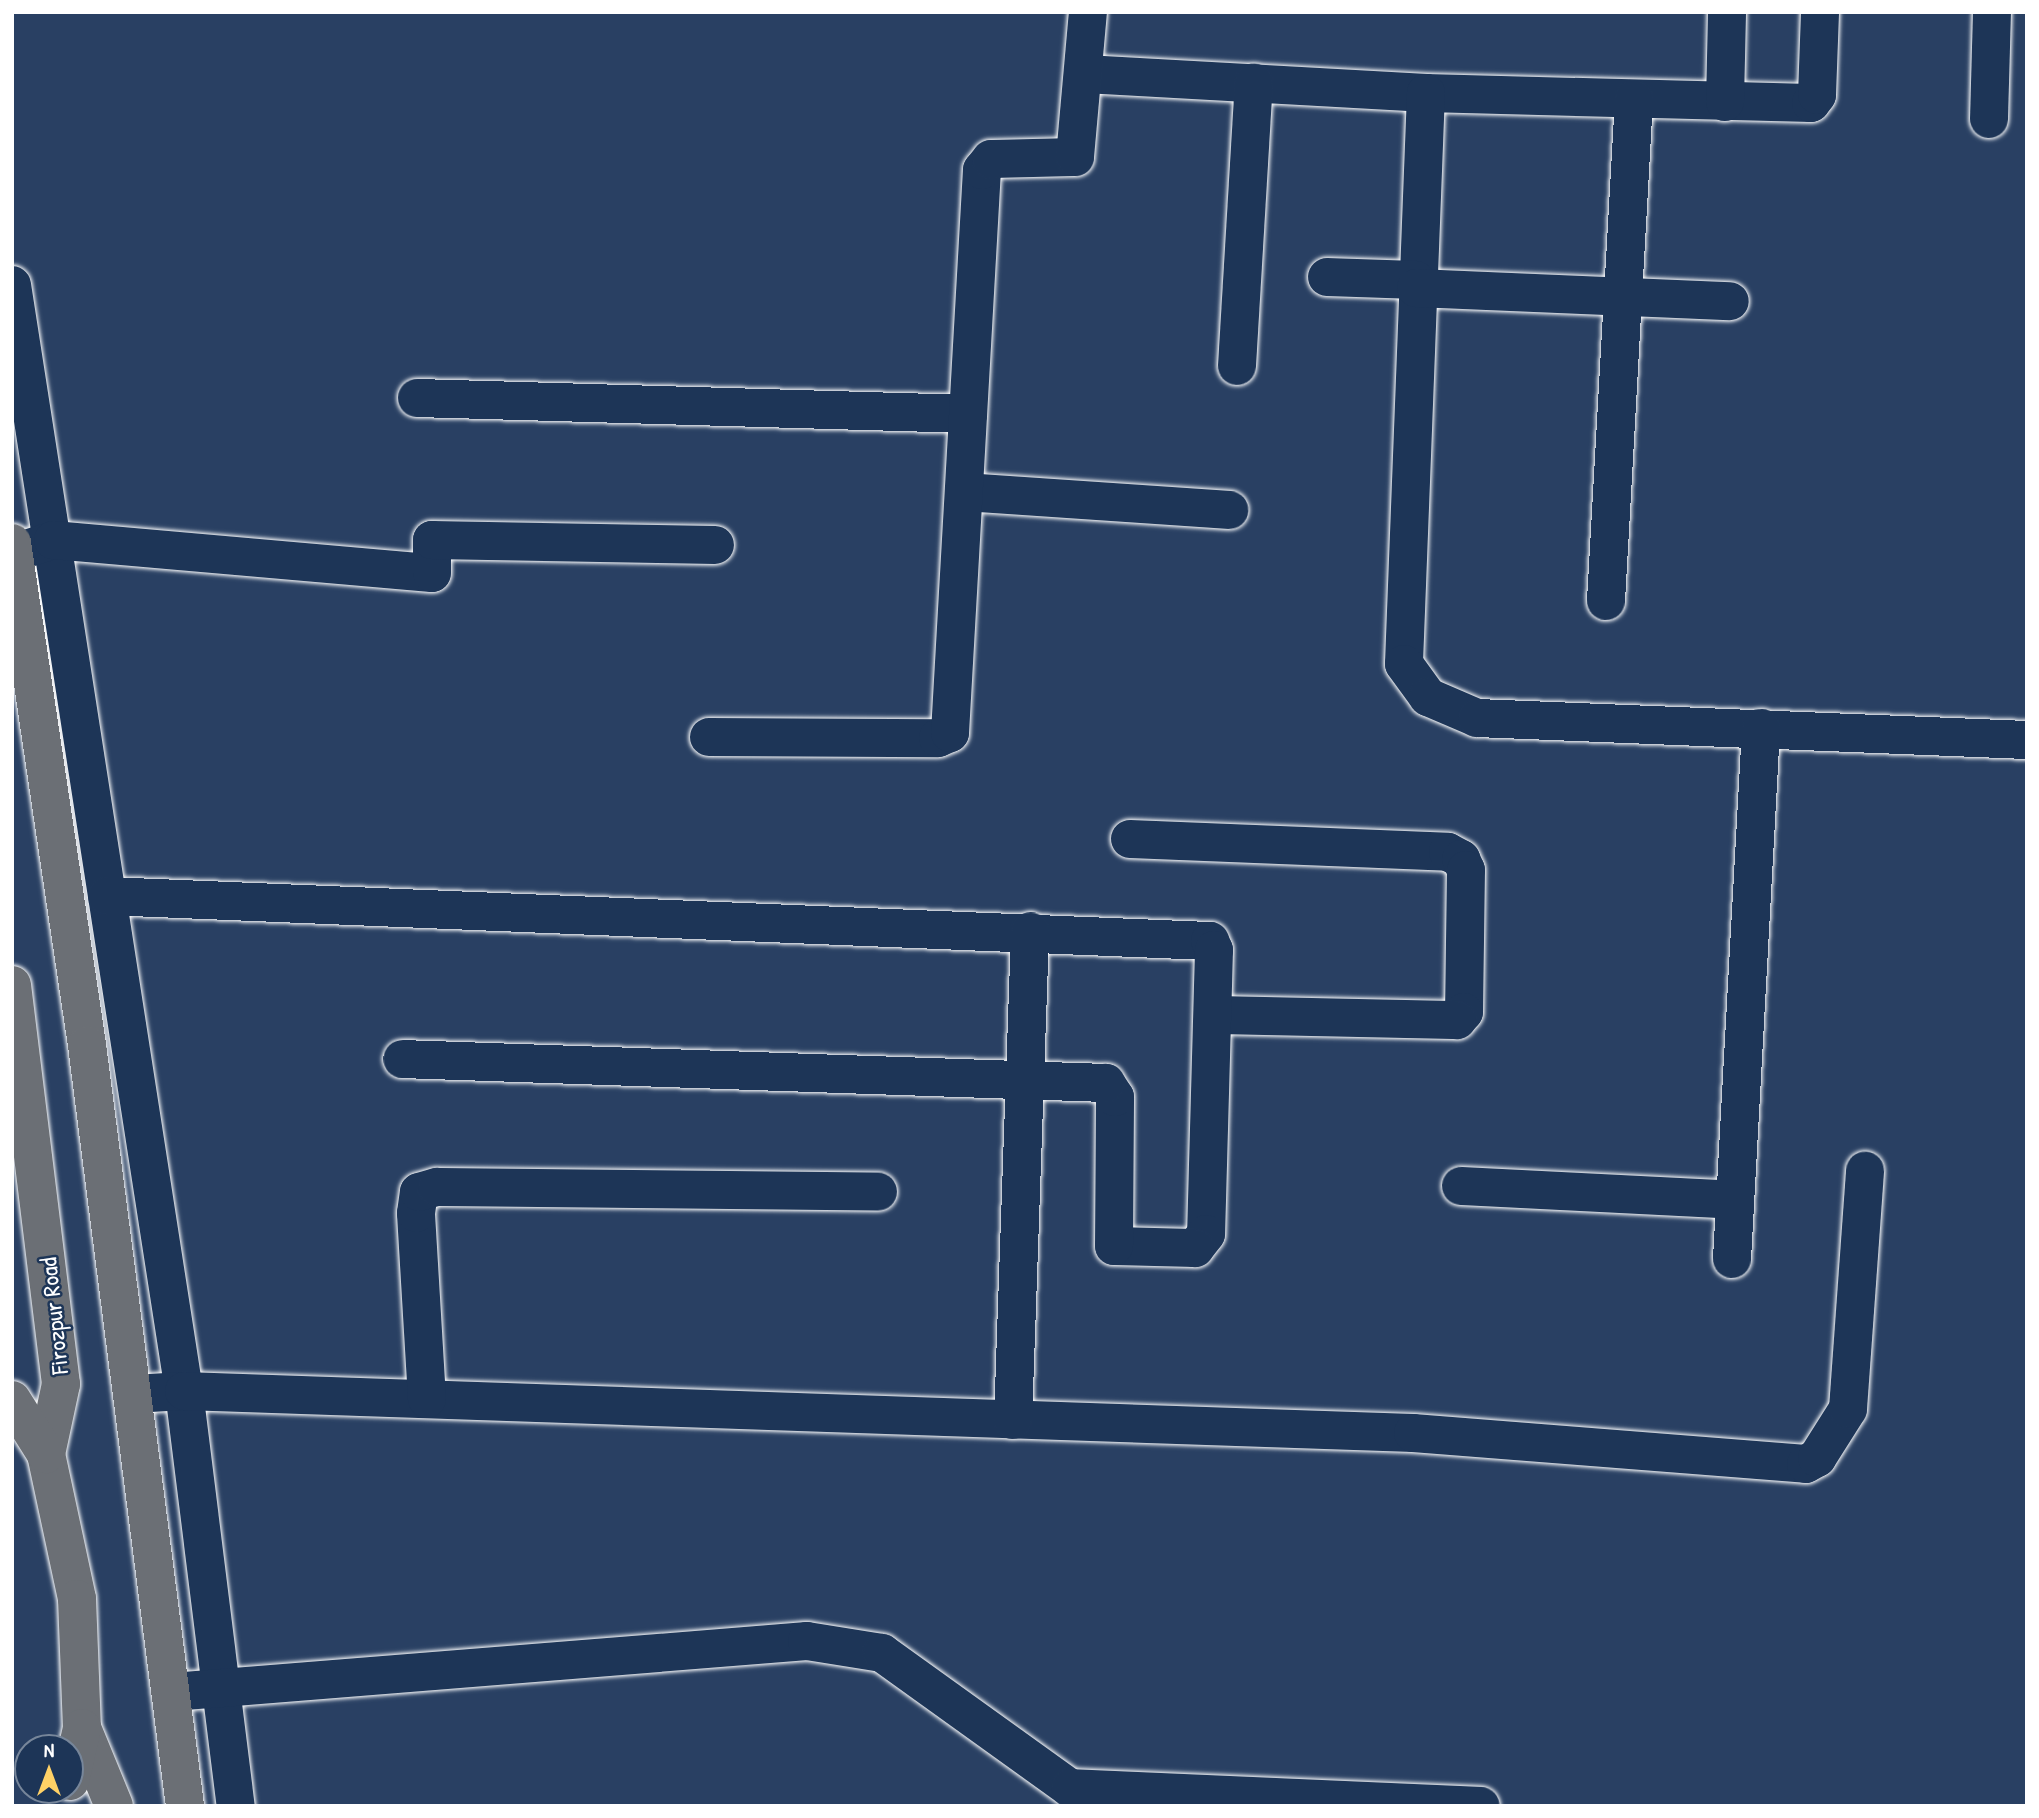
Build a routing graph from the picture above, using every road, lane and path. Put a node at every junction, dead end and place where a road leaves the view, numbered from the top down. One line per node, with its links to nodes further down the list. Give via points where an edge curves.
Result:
1 (1088, 12): 5 (street)
2 (1727, 12): 9 (street)
3 (1820, 12): 9 (street, via 1815,100)
4 (1992, 12): 10 (street)
5 (1085, 74): 6 (street); 18 (street, via 1075,158 984,162)
6 (1254, 83): 7 (street); 16 (street)
7 (1426, 93): 8 (street); 12 (street)
8 (1634, 99): 9 (street); 14 (street)
9 (1725, 103)
10 (1989, 119)
11 (1327, 277): 12 (street)
12 (1416, 284): 14 (street); 25 (street, via 1404,664 1428,696 1477,718)
13 (12, 285): 21 (street)
14 (1623, 298): 15 (street); 24 (street)
15 (1730, 301)
16 (1237, 366)
17 (417, 398): 18 (street)
18 (968, 414): 19 (street)
19 (965, 492): 20 (street); 26 (street, via 950,733 938,738)
20 (1229, 510)
21 (53, 540): 22 (street, via 432,573 432,540); 23 (street); 29 (street)
22 (715, 545)
23 (13, 548): 41 (highway)
24 (1606, 601)
25 (1761, 728): 27 (street); 38 (street)
26 (709, 737)
27 (2027, 740)
28 (1130, 839): 32 (street, via 1448,852 1461,859 1466,870 1462,1018)
29 (107, 896): 30 (street); 40 (street)
30 (1030, 930): 32 (street, via 1210,941 1214,950); 34 (street)
31 (12, 985): 45 (highway, Firozpur Road, via 58,1332 61,1384)
32 (1213, 1015): 34 (street, via 1206,1234 1195,1248 1114,1246 1111,1087 1106,1083)
33 (402, 1059): 34 (street)
34 (1026, 1079): 44 (street)
35 (1865, 1171): 44 (street, via 1848,1409 1817,1458 1806,1464 1413,1433)
36 (1461, 1186): 38 (street)
37 (878, 1192): 42 (street, via 437,1187 419,1192 416,1213)
38 (1735, 1200): 39 (street)
39 (1732, 1259)
40 (184, 1391): 41 (street); 42 (street); 46 (street)
41 (132, 1394): 47 (highway)
42 (427, 1399): 44 (street)
43 (12, 1400): 45 (highway)
44 (1013, 1420)
45 (46, 1454): 48 (highway, Firozpur Road, via 77,1599)
46 (221, 1689): 47 (street); 50 (street, via 807,1641 882,1653 1069,1788); 53 (street)
47 (172, 1692): 52 (highway)
48 (82, 1728): 49 (highway); 51 (highway, Firozpur Road)
49 (81, 1734)
50 (1099, 1798): 54 (street)
51 (114, 1806)
52 (185, 1806)
53 (236, 1806)
54 (1481, 1806)

